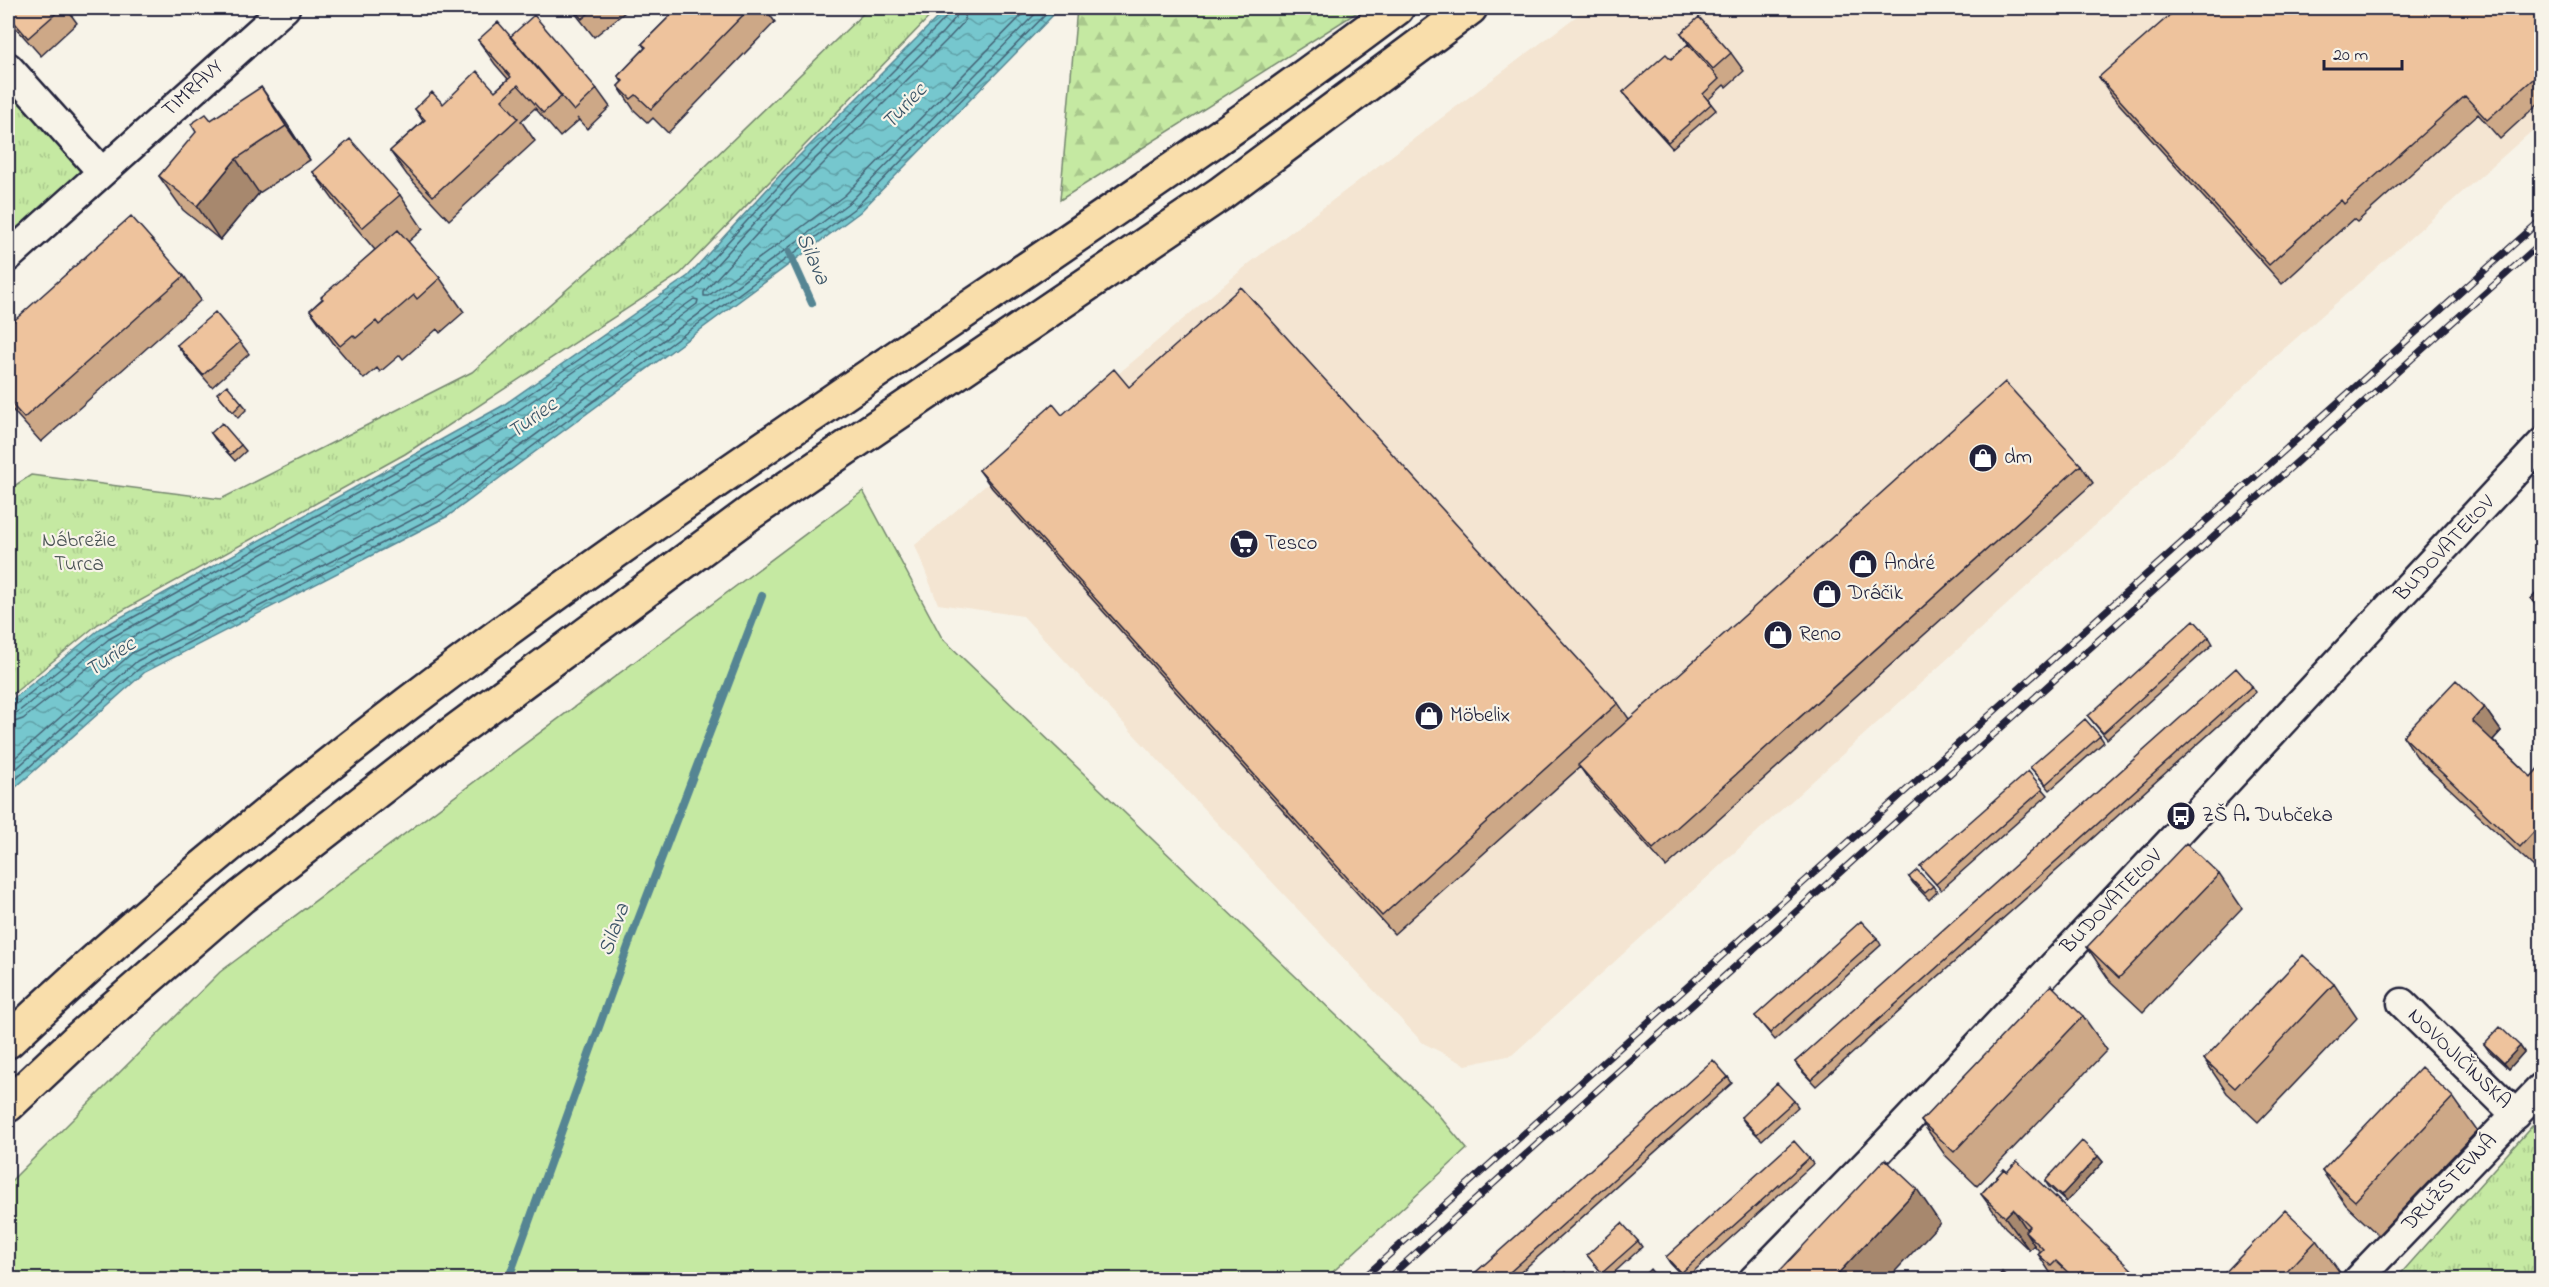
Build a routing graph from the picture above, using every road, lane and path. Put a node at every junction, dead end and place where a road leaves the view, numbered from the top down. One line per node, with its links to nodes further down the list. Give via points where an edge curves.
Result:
1 (285, 8): 5 (street, TIMRAVY)
2 (1398, 8): 9 (main road, via 1199,154 827,404 583,574 388,717 204,867)
3 (1470, 8): 11 (main road, via 1220,194 750,513 424,755 241,897)
4 (8, 67): 5 (street)
5 (101, 171): 6 (street, TIMRAVY)
6 (8, 257)
7 (2541, 443): 13 (street, BUDOVATEĽOV, via 2426,570)
8 (2402, 1003): 12 (street, NOVOJIČÍNSKA)
9 (8, 1041)
10 (2541, 1087): 12 (street, DRUŽSTEVNÁ)
11 (8, 1105)
12 (2516, 1115): 14 (street, DRUŽSTEVNÁ)
13 (1753, 1280)
14 (2357, 1280)

